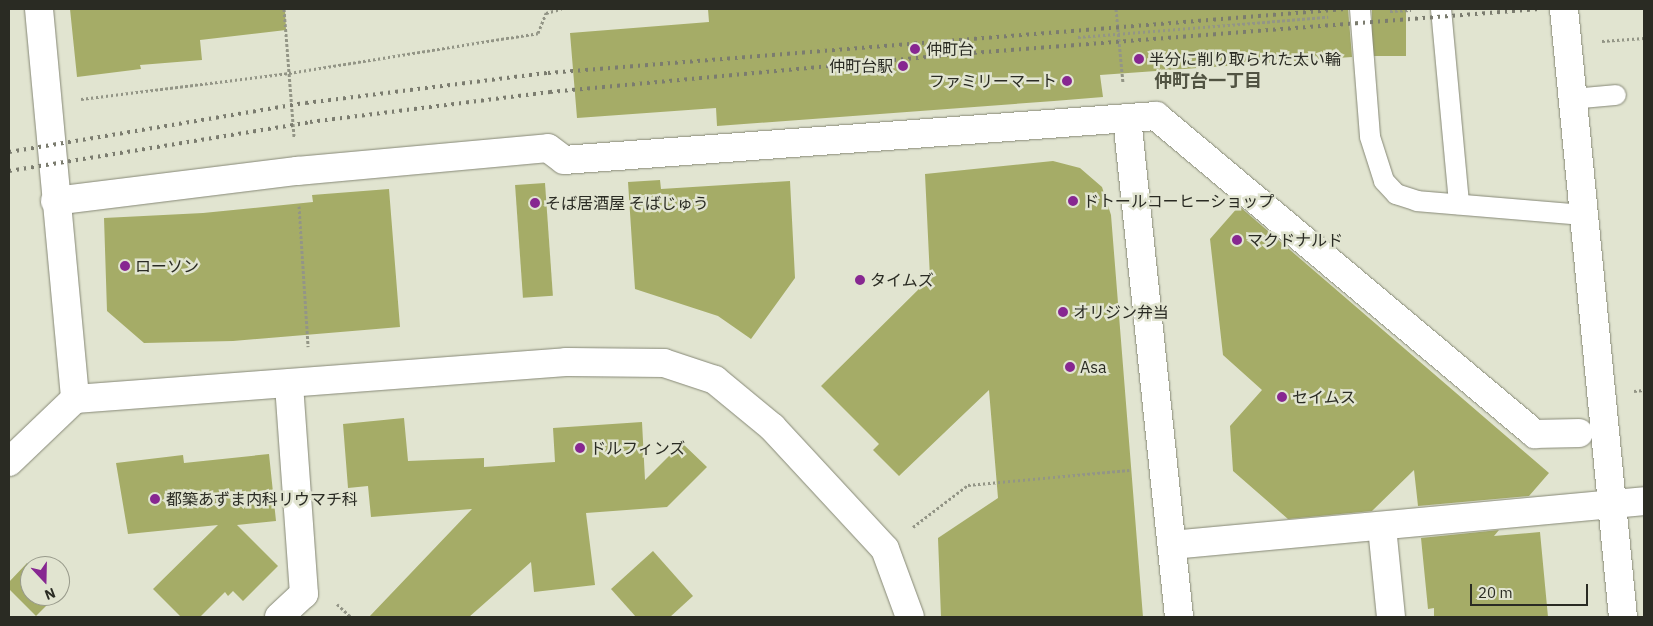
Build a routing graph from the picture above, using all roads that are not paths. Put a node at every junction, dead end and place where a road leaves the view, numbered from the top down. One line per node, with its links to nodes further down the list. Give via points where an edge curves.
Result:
1 (39, 9): 8 (street)
2 (1441, 9): 9 (lane)
3 (1564, 9): 6 (street)
4 (1370, 11): 9 (lane, via 1370,137 1384,181 1396,194 1417,201)
5 (1616, 95): 6 (lane)
6 (1572, 99): 10 (street)
7 (1126, 118): 8 (street, via 564,160 548,148 297,171); 13 (street, via 1156,116 1535,434); 18 (street)
8 (55, 201): 12 (street)
9 (1459, 204): 10 (lane)
10 (1582, 215): 16 (street)
11 (300, 383): 12 (street); 19 (street, via 304,594); 20 (street, via 566,362 664,363 715,380 772,427 884,549)
12 (75, 399): 14 (street)
13 (1579, 433)
14 (9, 462)
15 (1644, 501): 16 (street)
16 (1612, 505): 17 (street); 23 (street)
17 (1382, 527): 18 (street); 22 (street)
18 (1172, 545): 21 (street)
19 (279, 617)
20 (910, 617)
21 (1179, 617)
22 (1391, 617)
23 (1623, 617)

